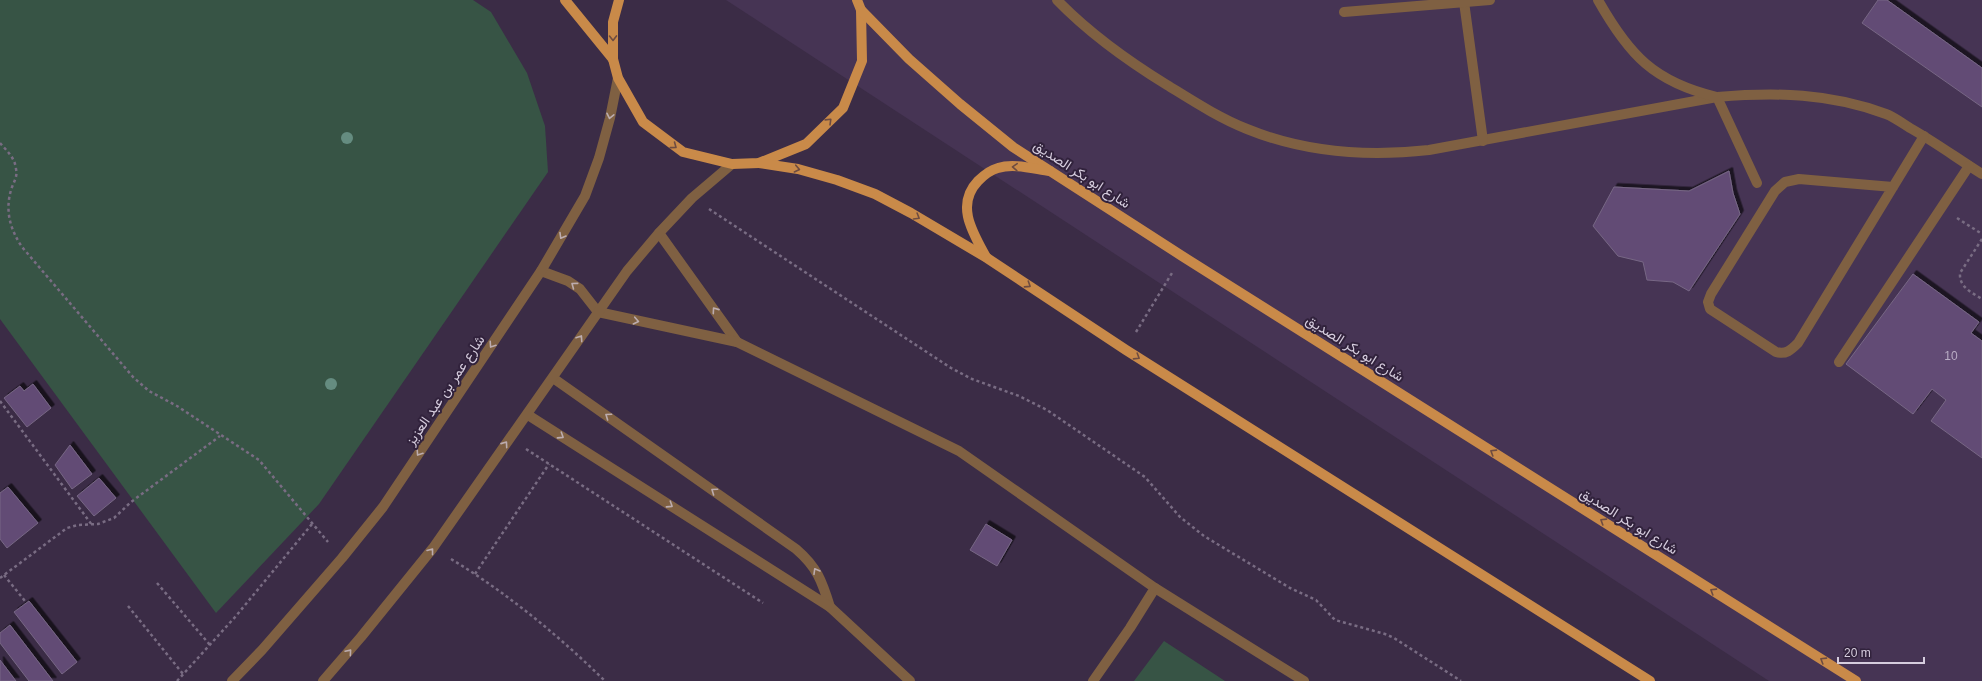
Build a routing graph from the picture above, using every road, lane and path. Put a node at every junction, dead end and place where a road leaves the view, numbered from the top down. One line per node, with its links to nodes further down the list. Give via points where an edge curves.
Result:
1 (565, 0): 10 (main road)
2 (619, 0): 10 (main road, one-way to 10, via 613,22)
3 (857, 0): 8 (main road)
4 (1057, 0): 14 (street, via 1089,29 1149,74 1213,113 1281,142 1347,153 1392,154)
5 (1490, 0): 7 (street)
6 (1598, 0): 12 (street, via 1619,36 1642,61 1670,80)
7 (1464, 2): 9 (street); 14 (street)
8 (861, 10): 16 (main road, one-way to 8, via 806,144 843,108 862,61); 19 (main road, شارع ابو بكر الصديق, via 909,59 960,104 1013,147)
9 (1344, 12)
10 (613, 59): 11 (main road)
11 (618, 78): 17 (main road, one-way to 17, via 642,122 683,152); 30 (street, شارع عمر بن عبد العزيز, one-way to 30, via 601,151 585,196)
12 (1718, 97): 13 (street, via 1800,94 1843,102 1887,115); 14 (street); 21 (street)
13 (1924, 136): 18 (street); 22 (street)
14 (1483, 141)
15 (0, 143): 39 (path, via 15,162 17,171 8,204 9,219 13,234 22,246 133,378)
16 (759, 163): 17 (main road); 29 (main road, one-way to 29, via 798,169 875,194)
17 (732, 164): 23 (street)
18 (1969, 166): 20 (street); 24 (street)
19 (1054, 171): 28 (main road, شارع ابو بكر الصديق); 29 (main road, one-way to 29, via 1013,166 998,168 984,175 973,187 967,201 967,217)
20 (1982, 174)
21 (1757, 183)
22 (1892, 187): 22 (street, via 1799,179 1785,182 1775,191 1711,294 1708,302 1710,309 1776,352 1791,350 1798,343)
23 (692, 198): 25 (street); 64 (path, via 951,368 1047,410 1145,477 1180,517 1204,536 1290,588 1316,600 1336,620 1394,638)
24 (1942, 208): 26 (path); 35 (street)
25 (659, 232): 32 (street); 33 (street, one-way to 25)
26 (1982, 234)
27 (1982, 239): 31 (path, via 1960,273 1960,279 1966,288)
28 (1182, 256): 34 (path); 66 (main road, شارع ابو بكر الصديق, one-way to 28)
29 (986, 258): 34 (main road, one-way to 34)
30 (541, 271): 32 (street, one-way to 30, via 580,289 568,281); 45 (street, شارع عمر بن عبد العزيز, one-way to 45, via 383,507)
31 (1982, 299)
32 (598, 312): 33 (street, one-way to 33); 36 (street, one-way to 32)
33 (737, 342): 50 (street, via 959,451)
34 (1126, 350): 65 (main road, one-way to 65)
35 (1839, 362)
36 (553, 378): 38 (street); 54 (street, one-way to 36, via 816,570 796,549)
37 (0, 401): 43 (path)
38 (528, 415): 40 (street); 54 (street, one-way to 54)
39 (220, 436): 42 (path, via 259,460); 43 (path, via 131,502 114,518)
40 (509, 438): 41 (path); 44 (street, one-way to 40)
41 (549, 464): 46 (path); 52 (path)
42 (312, 524): 45 (path); 55 (path)
43 (92, 525): 47 (path, via 67,528)
44 (433, 548): 46 (path); 59 (street, one-way to 44)
45 (342, 558): 58 (street, شارع عمر بن عبد العزيز)
46 (475, 574): 60 (path, via 546,626)
47 (4, 575): 48 (path); 51 (path)
48 (0, 578)
49 (157, 583): 55 (path)
50 (1155, 588): 62 (street); 63 (street)
51 (25, 601)
52 (763, 603)
53 (128, 606): 56 (path)
54 (830, 607): 61 (street)
55 (210, 645): 56 (path)
56 (183, 674): 57 (path)
57 (177, 681)
58 (232, 681)
59 (323, 681)
60 (605, 681)
61 (910, 681)
62 (1093, 681)
63 (1304, 681)
64 (1461, 681)
65 (1650, 681)
66 (1856, 681)

